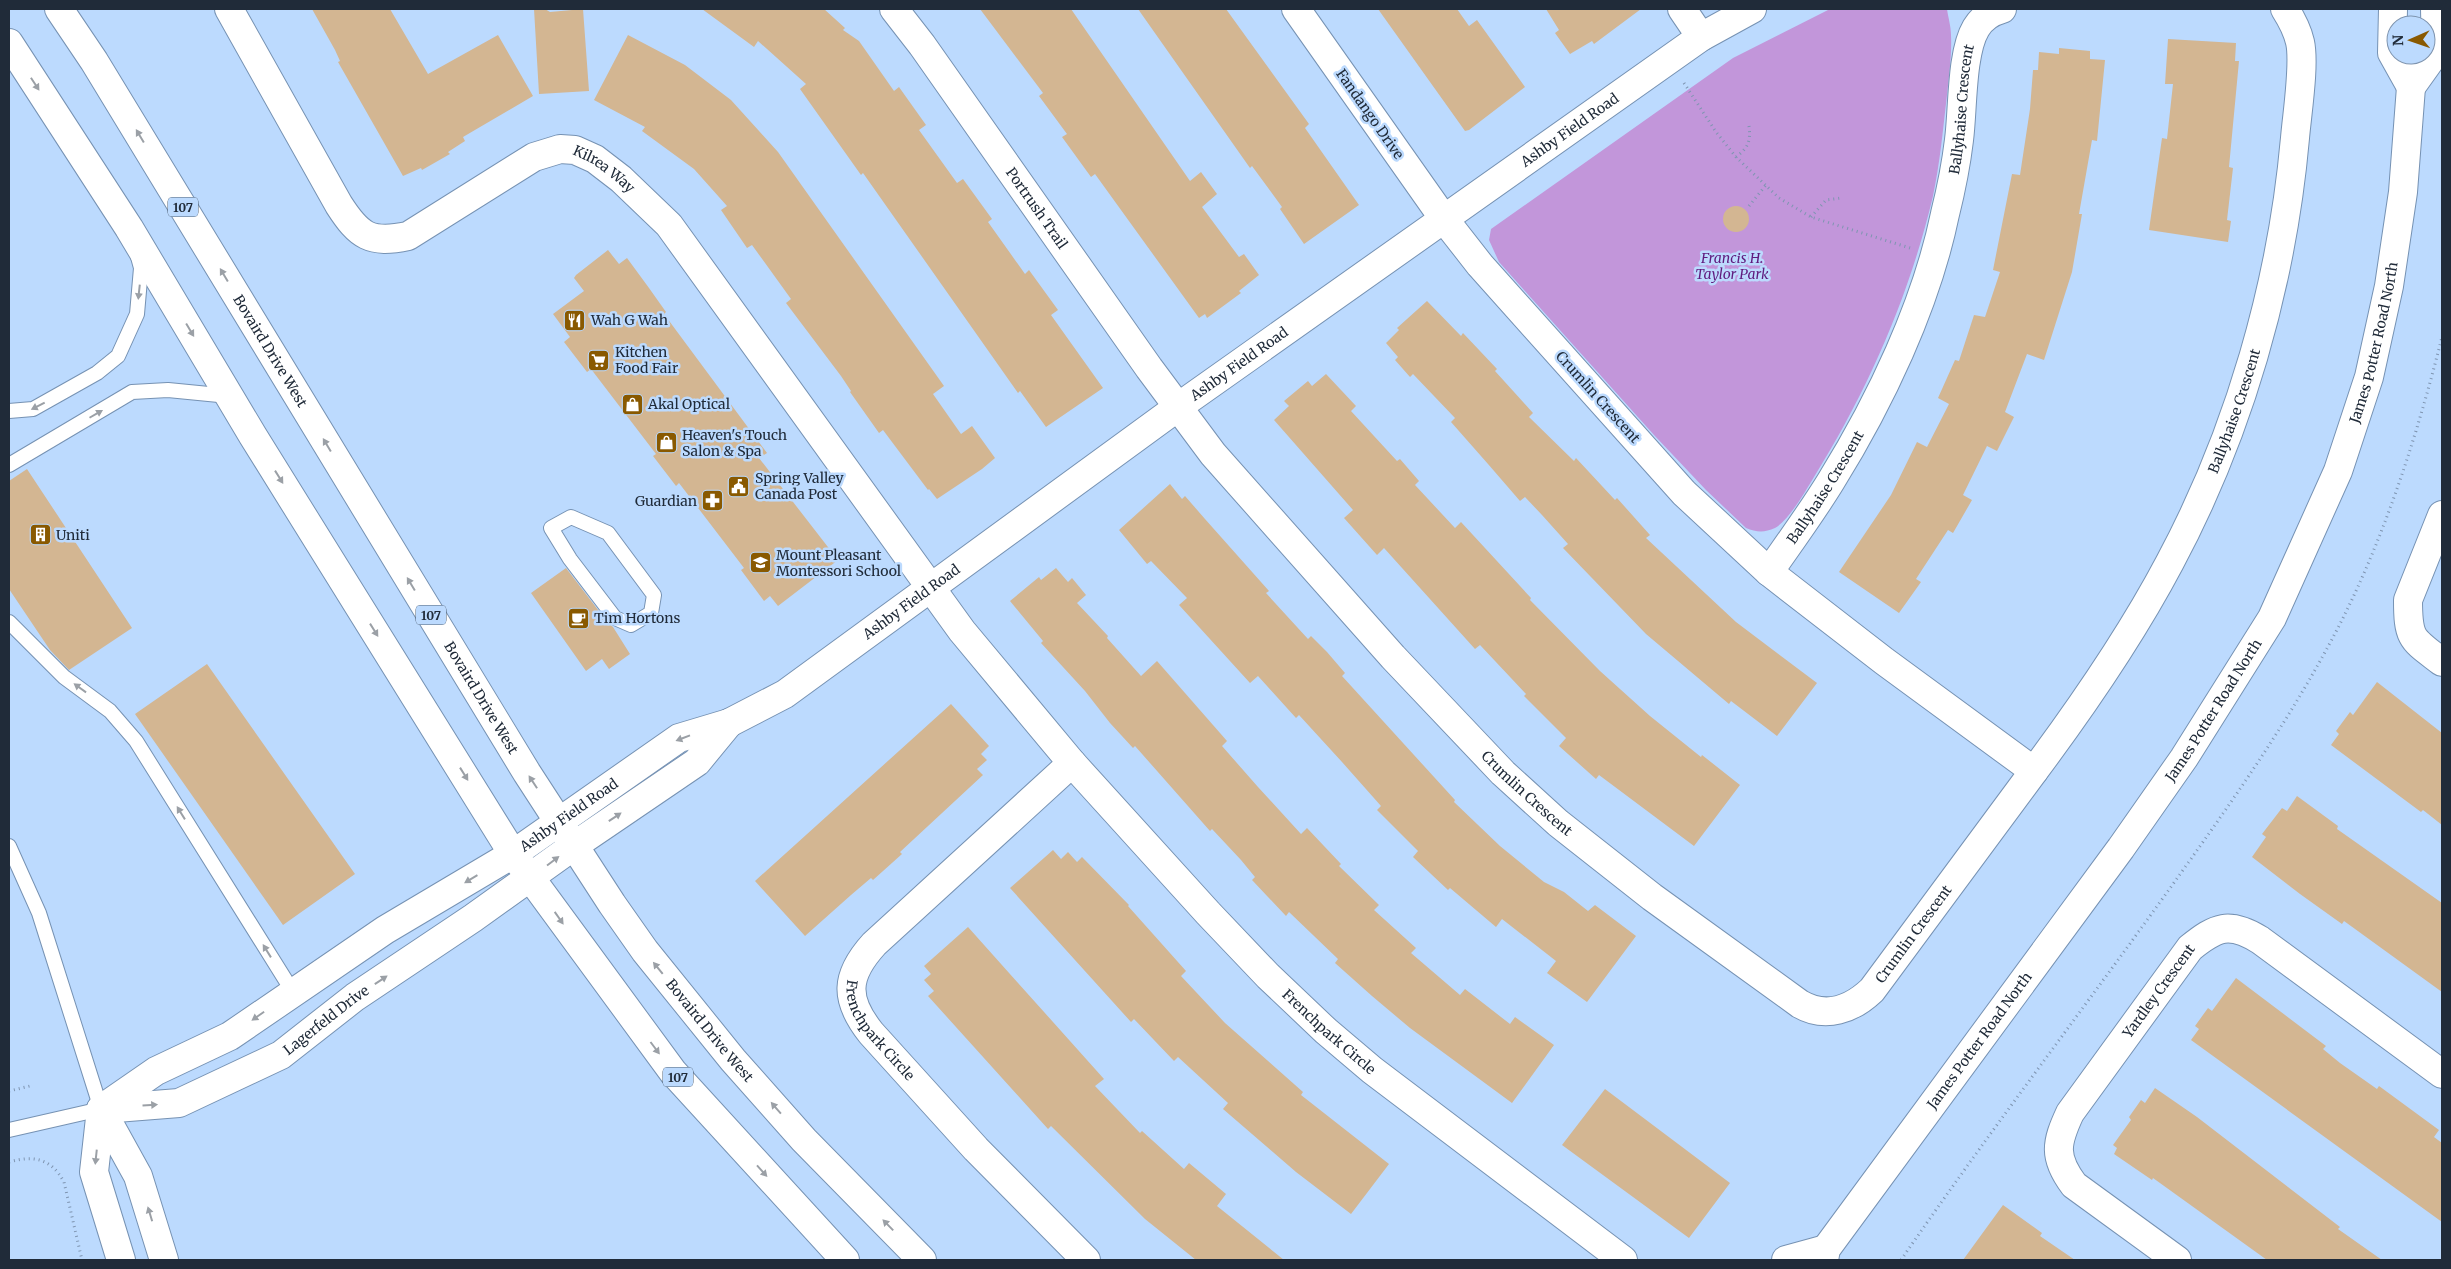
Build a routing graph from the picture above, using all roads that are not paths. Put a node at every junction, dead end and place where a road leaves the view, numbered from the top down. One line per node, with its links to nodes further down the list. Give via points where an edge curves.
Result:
1 (59, 9): 29 (street, Bovaird Drive West / 107, one-way to 1, via 94,61)
2 (229, 9): 23 (street, Kilrea Way, via 339,205 354,228 372,238 388,240 408,236 548,151 575,150 595,159 621,179 669,225)
3 (894, 9): 17 (street, Portrush Trail)
4 (1296, 9): 14 (street, Fandango Drive)
5 (1682, 9): 11 (street)
6 (1752, 9): 11 (street, Ashby Field Road)
7 (2002, 9): 22 (street, Ballyhaise Crescent, via 1986,16 1975,29 1968,50 1959,140 1944,221 1922,292 1896,357 1855,442)
8 (2285, 9): 28 (street, Ballyhaise Crescent, via 2295,24 2301,44 2292,170 2271,283 2239,402 2198,505 2157,586 2101,678)
9 (2393, 9): 13 (street, via 2392,53)
10 (2435, 9): 13 (street, via 2436,52)
11 (1701, 37): 14 (street, Ashby Field Road)
12 (9, 43): 15 (street, 107, one-way to 15)
13 (2411, 87): 38 (street, James Potter Road North, via 2389,286 2369,377 2338,471 2272,618 2184,758)
14 (1444, 219): 17 (street, Ashby Field Road); 22 (street, Crumlin Crescent, via 1480,265 1684,493)
15 (130, 228): 16 (street, 107, one-way to 16); 18 (lane, one-way to 18, via 141,268 137,314 118,356 97,373 33,409)
16 (229, 396): 19 (lane, one-way to 16, via 132,392 168,390); 32 (street, 107, one-way to 32)
17 (1178, 407): 23 (street, Ashby Field Road); 28 (street, Crumlin Crescent, via 1213,454 1386,650 1503,773 1558,823 1652,896 1810,1010 1844,1009 1860,1002 1872,990)
18 (9, 411)
19 (9, 465)
20 (2442, 514): 25 (street, via 2408,600 2409,629 2422,647)
21 (551, 528): 21 (lane, via 571,517 608,533 654,594 651,614 631,626 615,618)
22 (1769, 572): 28 (street, Crumlin Crescent)
23 (930, 590): 26 (street, Ashby Field Road, via 786,694); 27 (street, Frenchpark Circle)
24 (9, 622): 34 (lane, one-way to 24, via 136,741 110,711 64,677)
25 (2442, 662)
26 (730, 723): 29 (street, Ashby Field Road, one-way to 29, via 679,738); 30 (street, Ashby Field Road, one-way to 26, via 697,762)
27 (1072, 763): 43 (street, Frenchpark Circle, via 874,944 858,962 852,998 859,1017 871,1033 976,1149); 44 (street, Frenchpark Circle, via 1261,969 1326,1031 1380,1076)
28 (2034, 771)
29 (560, 823): 30 (street, Bovaird Drive West / 107); 32 (street, Ashby Field Road)
30 (575, 845): 33 (street, Ashby Field Road, one-way to 30); 42 (street, Bovaird Drive West / 107, one-way to 30, via 804,1140 734,1060 645,951)
31 (9, 846): 36 (lane, via 39,913)
32 (513, 854): 33 (street, 107); 34 (street, one-way to 34, via 385,930)
33 (530, 878): 36 (street, Lagerfeld Drive, one-way to 33, via 179,1103 281,1055 355,998); 41 (street, 107, one-way to 41, via 673,1072)
34 (293, 992): 36 (street, one-way to 36, via 230,1036 156,1071)
35 (2442, 1074): 46 (street, Yardley Crescent, via 2255,936 2234,929 2210,931 2190,948 2070,1113 2060,1133 2057,1153 2064,1172 2074,1185)
36 (101, 1109): 37 (lane); 39 (street, one-way to 39, via 94,1172); 40 (street, one-way to 36, via 138,1176)
37 (9, 1130)
38 (1825, 1255): 45 (street)
39 (121, 1260)
40 (164, 1260)
41 (845, 1260)
42 (922, 1260)
43 (1086, 1260)
44 (1623, 1260)
45 (1786, 1260)
46 (2177, 1260)

